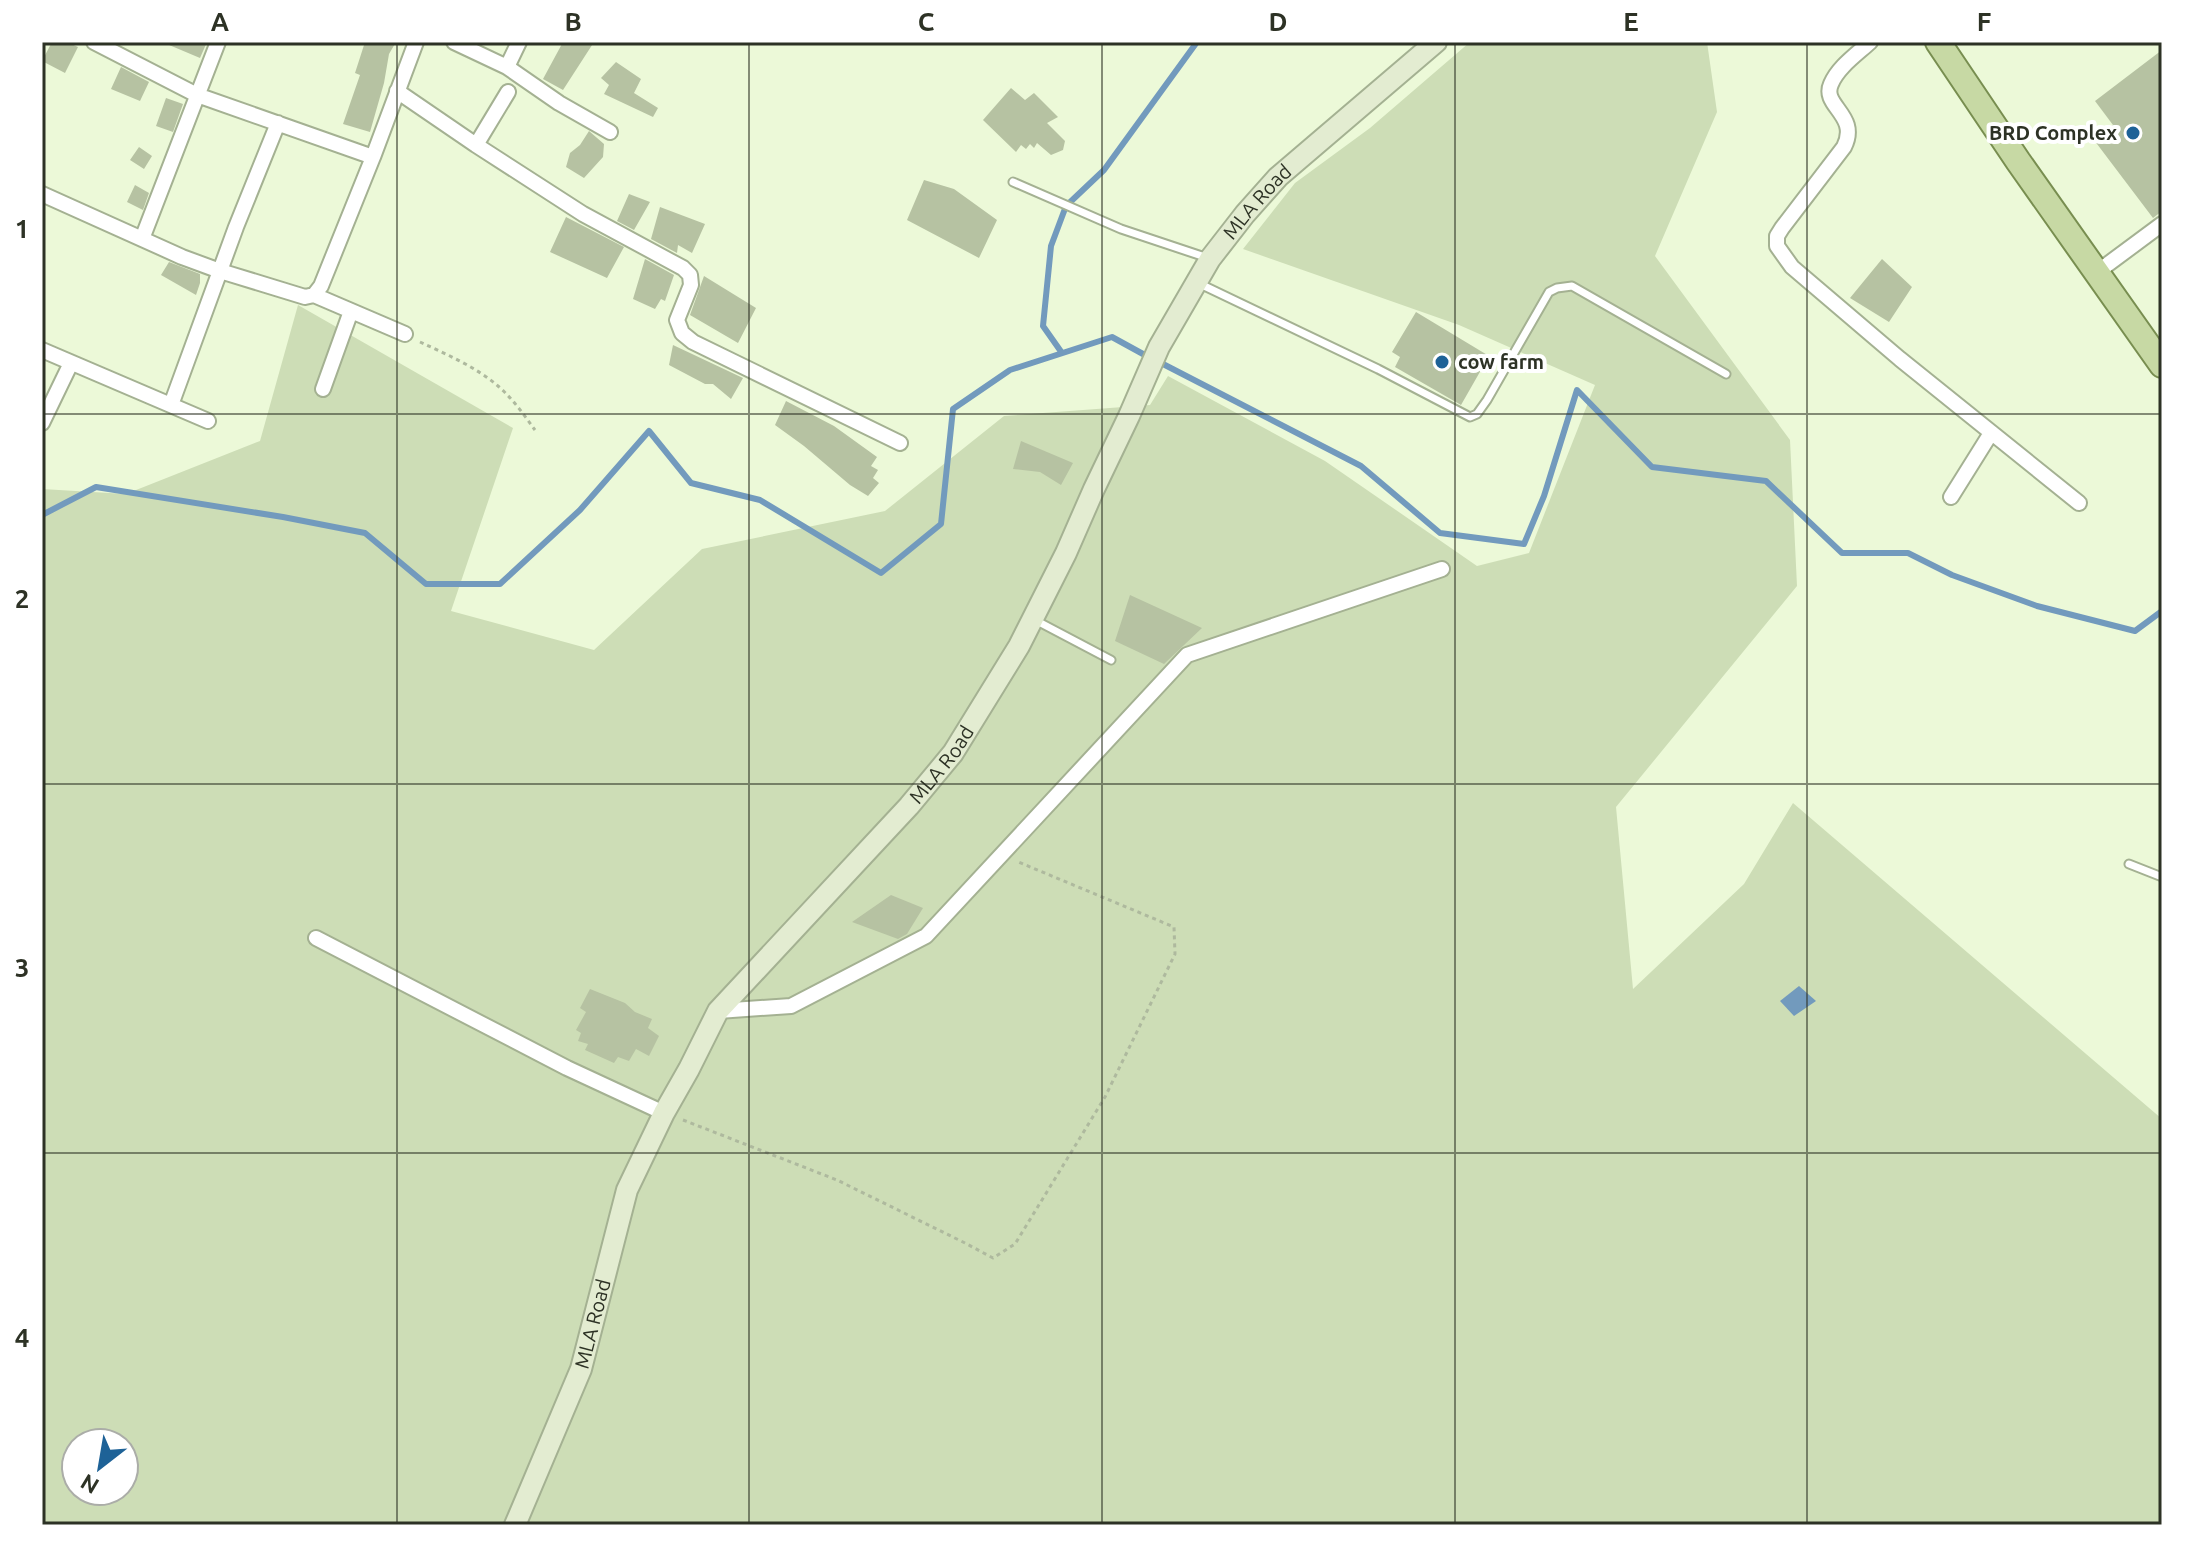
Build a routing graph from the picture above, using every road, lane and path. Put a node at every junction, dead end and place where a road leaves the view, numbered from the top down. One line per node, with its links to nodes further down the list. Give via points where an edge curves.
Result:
1 (94, 42): 12 (street)
2 (218, 42): 12 (street)
3 (416, 42): 10 (street)
4 (454, 42): 9 (street)
5 (519, 42): 9 (street)
6 (1436, 42): 21 (street, MLA Road, via 1278,177)
7 (1870, 42): 37 (street, via 1837,73 1829,90 1849,137 1782,228 1777,246 1792,267)
8 (1938, 42): 23 (main road)
9 (507, 67): 14 (street)
10 (397, 91): 15 (street); 16 (street)
11 (508, 92): 15 (street)
12 (197, 95): 13 (street); 20 (street)
13 (278, 123): 16 (street); 22 (street)
14 (610, 132)
15 (476, 145): 38 (street, via 583,214 683,268 691,285 677,320 693,342)
16 (373, 157): 25 (street)
17 (1013, 182): 21 (lane, via 1121,229)
18 (42, 194): 20 (street)
19 (2162, 224): 23 (street)
20 (142, 239): 22 (street)
21 (1210, 259): 24 (street, MLA Road)
22 (220, 271): 25 (street, via 305,297); 33 (street)
23 (2096, 273): 30 (main road)
24 (1197, 282): 31 (lane, via 1470,417 1487,400 1549,292 1557,288 1572,286); 42 (street, MLA Road, via 1159,347)
25 (314, 295): 26 (street)
26 (351, 311): 27 (street); 32 (street)
27 (405, 334): 36 (path, via 477,371 520,409)
28 (42, 350): 29 (street)
29 (71, 363): 33 (street); 35 (street)
30 (2162, 365)
31 (1726, 374)
32 (323, 389)
33 (171, 405): 34 (street)
34 (208, 421)
35 (42, 423)
36 (535, 430)
37 (1991, 433): 39 (street); 40 (street)
38 (900, 443)
39 (1951, 497)
40 (2079, 503)
41 (1442, 569): 44 (street, via 1187,655)
42 (1033, 619): 43 (lane); 48 (street, MLA Road, via 953,753)
43 (1111, 660)
44 (1002, 855): 48 (street, via 926,936 791,1006); 49 (path, via 1174,927 1175,954 1105,1097 1015,1244 993,1258 837,1180)
45 (2129, 864): 46 (lane)
46 (2162, 877)
47 (316, 938): 49 (street)
48 (718, 1011): 49 (street, MLA Road)
49 (664, 1113): 50 (street, MLA Road, via 627,1190 581,1369)
50 (515, 1525)

